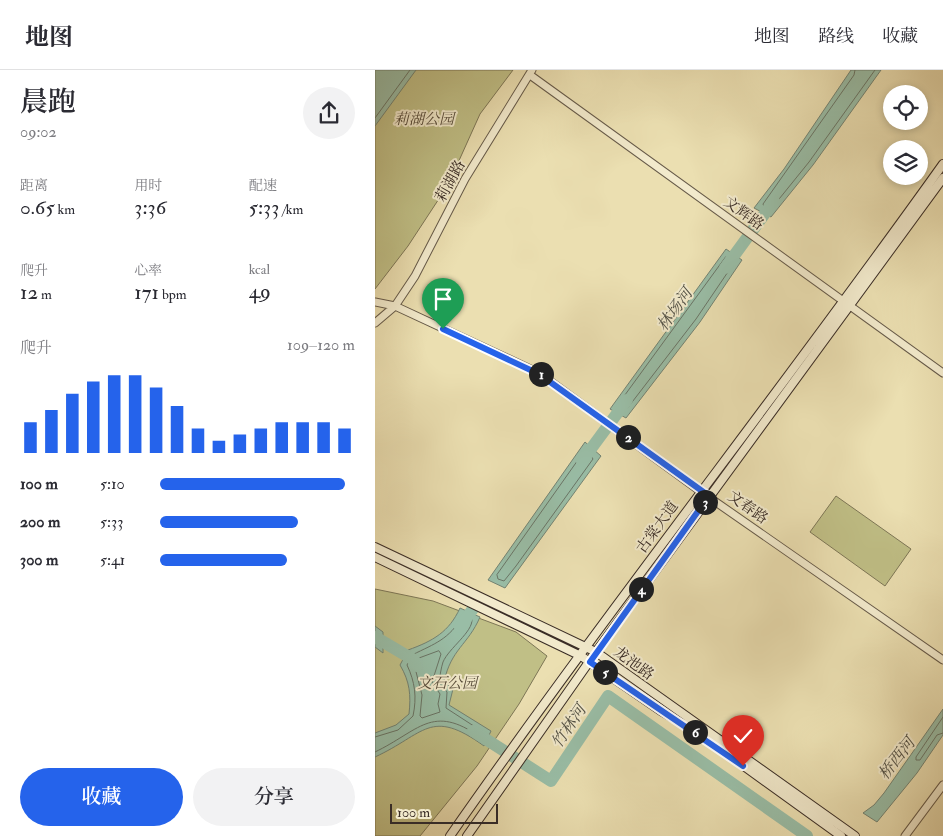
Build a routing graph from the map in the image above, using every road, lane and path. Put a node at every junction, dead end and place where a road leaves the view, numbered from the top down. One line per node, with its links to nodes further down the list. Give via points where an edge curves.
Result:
1 (531, 73): 5 (street, 文辉路); 6 (street, 莉湖路, via 465,180 415,276)
2 (943, 164): 5 (main road, 古棠大道)
3 (943, 178): 5 (main road, 古棠大道)
4 (375, 302): 6 (street, 文春路)
5 (847, 304): 8 (street, 文辉路); 9 (main road, 古棠大道); 10 (main road, 古棠大道)
6 (395, 306): 7 (street, 莉湖路); 9 (street, 文春路, via 539,374)
7 (375, 323)
8 (943, 373)
9 (700, 491): 10 (street, 文春路); 13 (main road, 古棠大道)
10 (709, 496): 14 (main road, 古棠大道); 16 (street, 文春路)
11 (375, 547): 13 (main road, 龙池路)
12 (375, 557): 15 (main road, 龙池路)
13 (587, 647): 14 (main road, 龙池路); 15 (main road, 古棠大道)
14 (596, 652): 17 (main road, 古棠大道); 22 (main road, 龙池路)
15 (581, 656): 17 (main road, 龙池路); 19 (main road, 古棠大道)
16 (943, 660)
17 (590, 662): 20 (main road, 古棠大道); 21 (main road, 龙池路, via 693,730)
18 (943, 786): 23 (street)
19 (450, 836)
20 (467, 836)
21 (841, 836)
22 (855, 836)
23 (905, 836)

